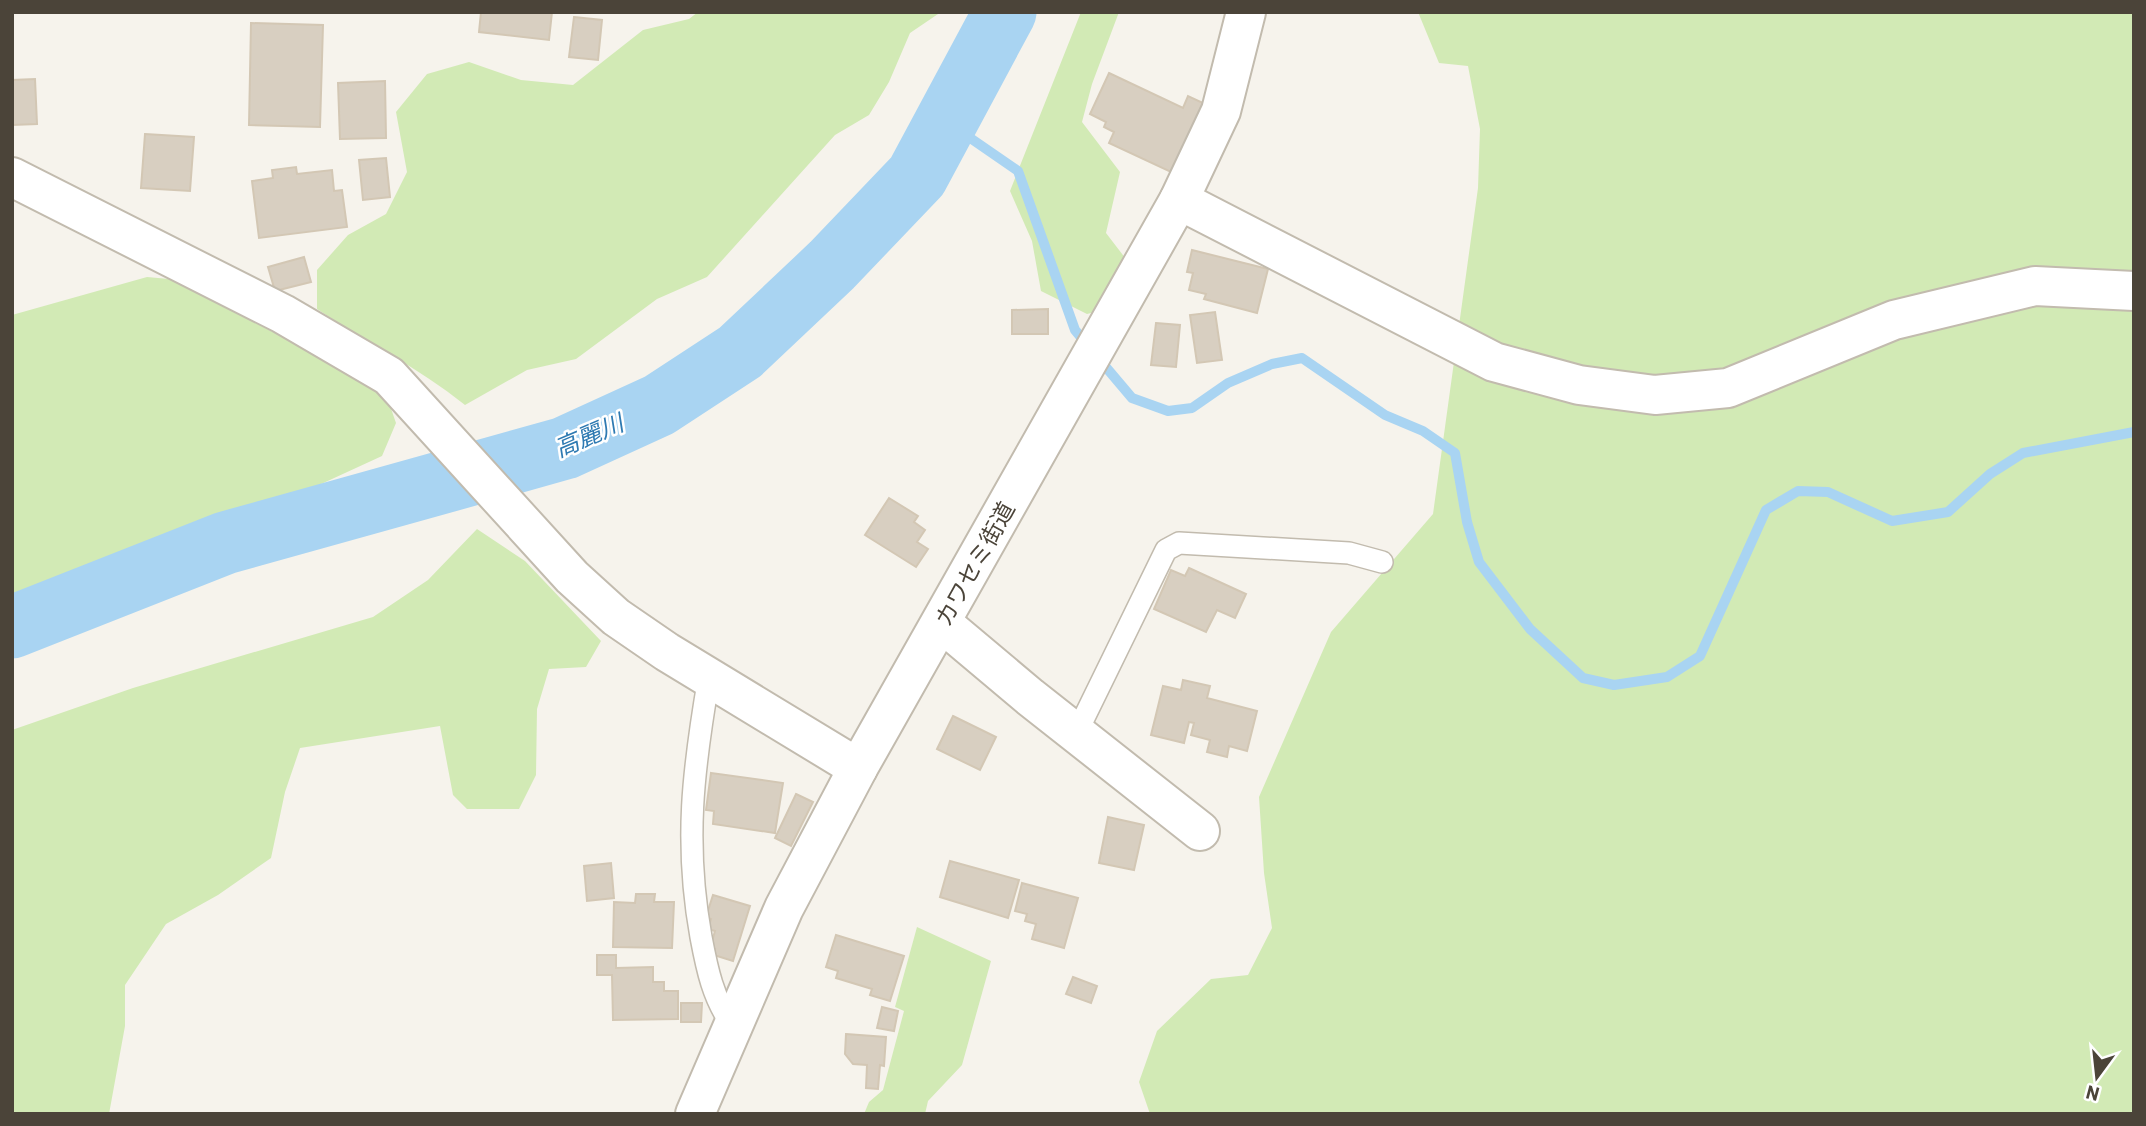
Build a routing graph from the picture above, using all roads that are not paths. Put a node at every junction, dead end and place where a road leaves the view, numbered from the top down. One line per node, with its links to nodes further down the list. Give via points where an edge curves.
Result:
1 (1247, 12): 3 (street, カワセミ街道, via 1221,111)
2 (12, 177): 7 (street, via 283,314 389,376 572,577 616,617)
3 (1179, 200): 4 (street, via 1494,362 1579,385 1655,395 1728,388 1894,320 2035,285); 6 (street, カワセミ街道)
4 (2134, 291)
5 (1382, 562): 8 (lane, via 1349,552 1179,543 1167,550)
6 (943, 623): 8 (street); 9 (street, カワセミ街道)
7 (709, 677): 9 (street); 11 (lane, via 694,763 693,894 707,969 720,1009)
8 (1077, 732): 10 (street)
9 (858, 768): 11 (street, カワセミ街道, via 784,908)
10 (1200, 831)
11 (733, 1026): 12 (street, カワセミ街道)
12 (695, 1114)

